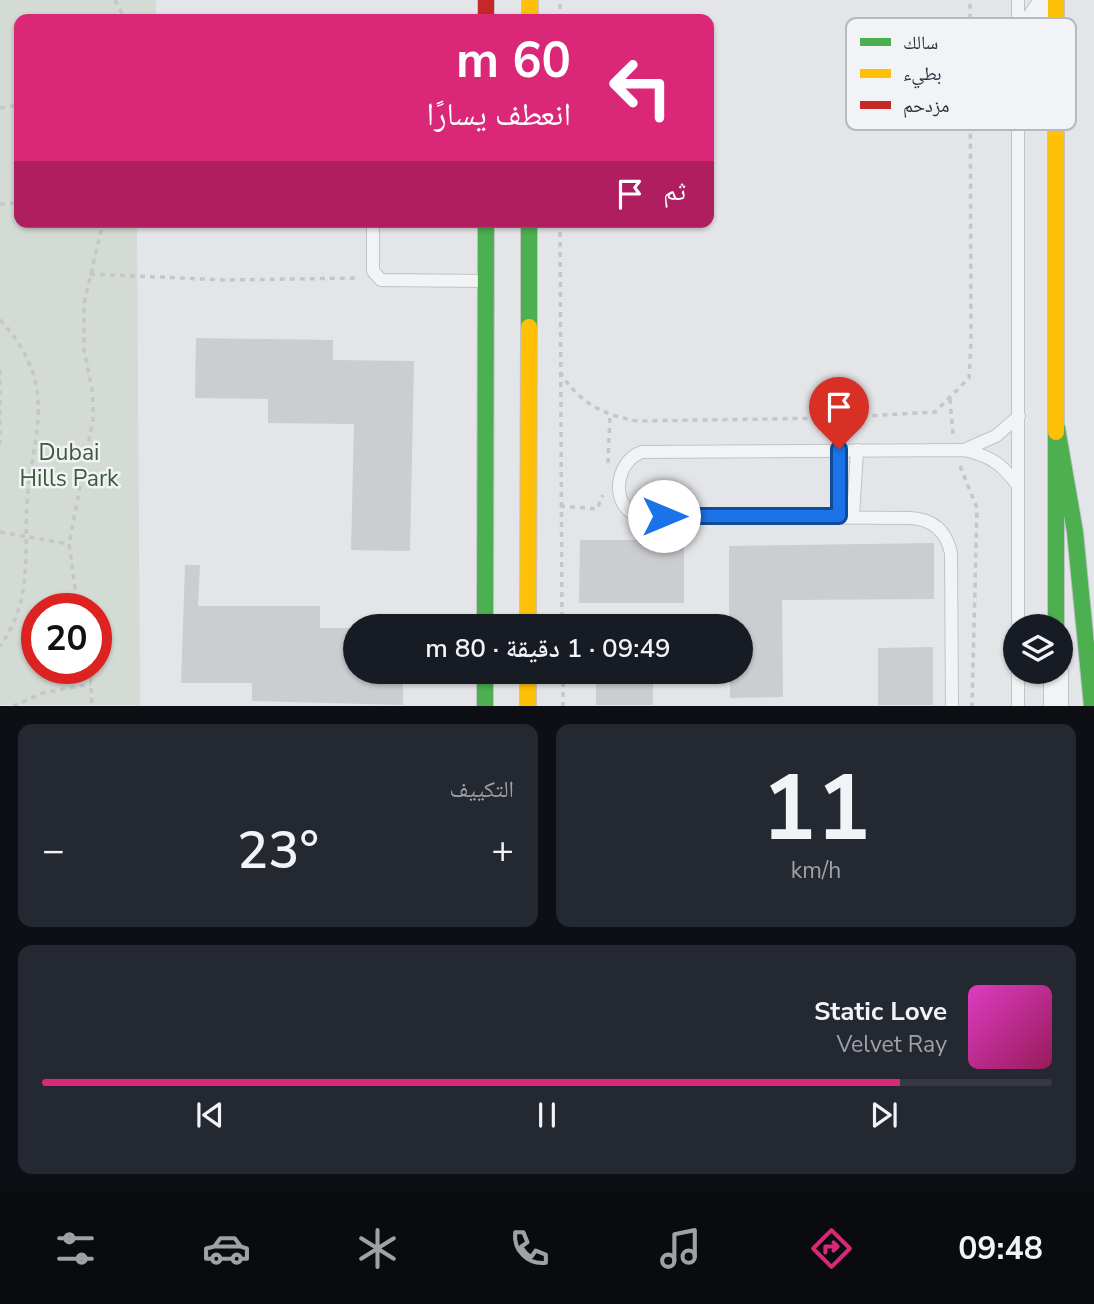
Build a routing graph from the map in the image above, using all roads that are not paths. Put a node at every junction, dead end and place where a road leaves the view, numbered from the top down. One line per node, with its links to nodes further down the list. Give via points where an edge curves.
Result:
1 (1018, 0): 4 (lane)
2 (1047, 0): 5 (street)
3 (1056, 0): 6 (main road)
4 (1018, 18)
5 (1035, 18)
6 (1056, 18)
7 (1018, 130): 13 (lane)
8 (1056, 130): 14 (main road)
9 (373, 228): 12 (lane, via 373,271 381,280)
10 (486, 228): 12 (main road)
11 (528, 228): 22 (main road)
12 (486, 281): 21 (main road)
13 (1019, 415): 17 (lane, via 996,436); 18 (lane)
14 (1057, 428): 24 (main road); 34 (main road, via 1076,542)
15 (839, 449): 16 (lane); 19 (lane); 19 (lane, via 642,452 625,462 620,474 623,506 639,516)
16 (857, 450): 17 (lane); 20 (lane)
17 (959, 450): 18 (lane, via 990,457)
18 (1018, 486): 23 (lane)
19 (839, 516): 20 (lane)
20 (853, 517): 31 (lane, via 920,518 944,534 951,553)
21 (485, 614)
22 (528, 614)
23 (1018, 614)
24 (1056, 614)
25 (485, 684): 29 (main road)
26 (528, 684): 30 (main road)
27 (1018, 684): 32 (lane)
28 (1056, 684): 33 (street)
29 (485, 705)
30 (528, 705)
31 (952, 705)
32 (1018, 705)
33 (1056, 705)
34 (1092, 705)

